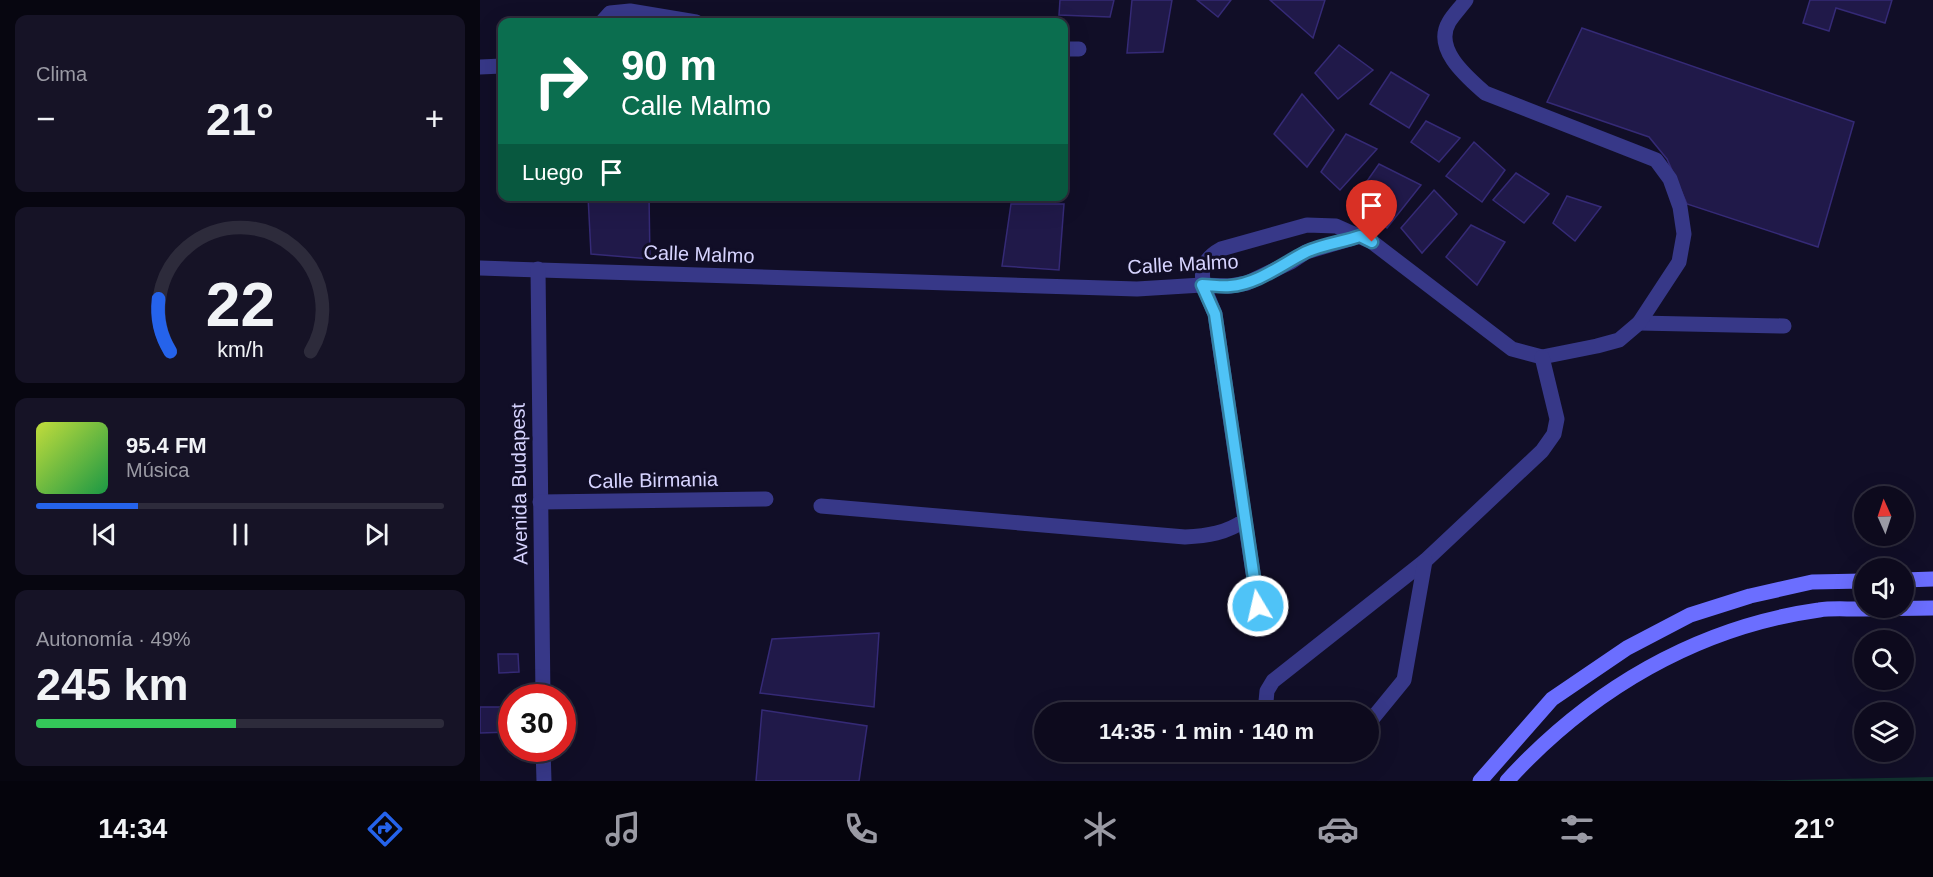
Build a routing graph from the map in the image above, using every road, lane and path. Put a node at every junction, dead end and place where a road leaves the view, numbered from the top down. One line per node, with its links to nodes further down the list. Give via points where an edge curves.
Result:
1 (1466, 0): 12 (street, via 1448,24 1446,35 1454,65 1478,87 1656,160 1670,179 1684,234 1679,262)
2 (608, 12): 3 (street, via 630,11)
3 (672, 18)
4 (1068, 49): 5 (street)
5 (1079, 49)
6 (498, 66): 7 (street)
7 (480, 67)
8 (1360, 236): 11 (street, Calle Malmo, via 1306,252 1246,283); 11 (street, via 1336,226 1306,225 1221,249 1210,254 1203,268); 14 (street, via 1512,349)
9 (480, 268): 10 (street, Calle Malmo)
10 (538, 269): 11 (street, Calle Malmo, via 1137,289); 16 (street, Avenida Budapest)
11 (1202, 285): 18 (street, via 1215,314)
12 (1639, 323): 13 (street); 14 (street, via 1619,340)
13 (1784, 326)
14 (1542, 357): 19 (street, via 1557,419 1554,434 1542,452)
15 (766, 499): 16 (street, Calle Birmania)
16 (540, 502): 25 (street, Avenida Budapest)
17 (821, 506): 18 (street, via 1185,537 1210,536)
18 (1245, 520): 23 (street)
19 (1425, 561): 26 (street, via 1272,681); 27 (street, via 1404,680)
20 (1933, 579): 21 (main road)
21 (1914, 580)
22 (1854, 581): 30 (main road, via 1812,582 1750,596 1690,615 1627,648 1552,699)
23 (1258, 606)
24 (1933, 608): 31 (main road, via 1822,609 1758,621 1687,647 1617,685 1551,737)
25 (543, 684)
26 (1266, 702)
27 (1379, 711)
28 (543, 762): 29 (street)
29 (544, 781)
30 (1480, 781)
31 (1507, 781)

